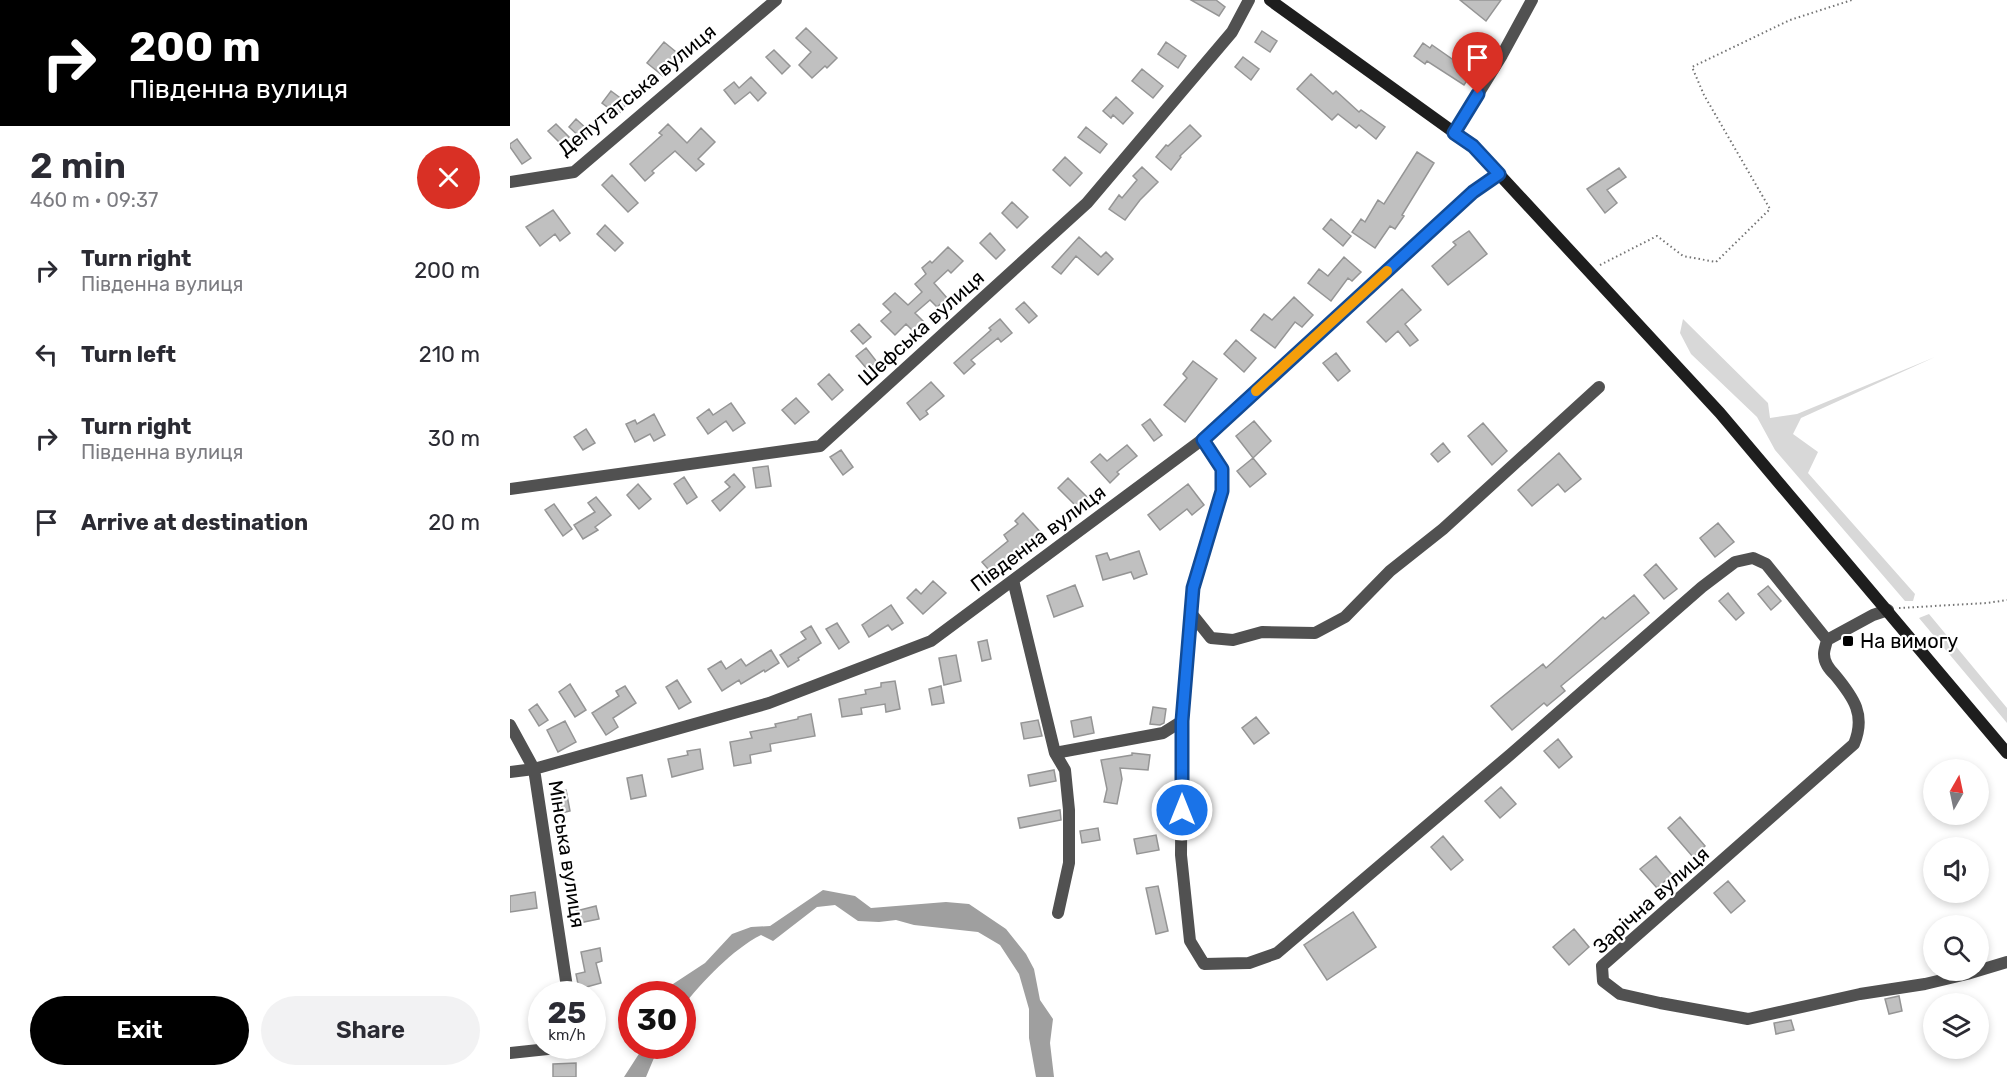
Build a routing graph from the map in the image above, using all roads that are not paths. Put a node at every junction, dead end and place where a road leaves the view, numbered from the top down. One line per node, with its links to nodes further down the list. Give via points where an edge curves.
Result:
1 (776, 0): 7 (street, Депутатська вулиця, via 574,172)
2 (1249, 0): 10 (street, Шефська вулиця, via 1232,32 1087,203 820,446)
3 (1270, 0): 5 (street)
4 (1532, 0): 5 (street)
5 (1454, 133): 6 (street, via 1473,146)
6 (1499, 174): 9 (street, Південна вулиця, via 1473,192); 12 (street, via 1720,413)
7 (510, 182)
8 (1599, 387): 13 (street, via 1443,529 1390,571 1345,618 1315,633 1262,632 1233,640 1211,638)
9 (1203, 440): 11 (street, Південна вулиця); 13 (street, via 1222,469 1222,491 1193,588)
10 (510, 489)
11 (1013, 580): 17 (street); 19 (street, Південна вулиця, via 931,641 769,703)
12 (1888, 610): 14 (street); 18 (street)
13 (1191, 613): 15 (street)
14 (1827, 640): 15 (street, via 1766,564 1753,558 1735,562 1702,586 1277,953 1249,963 1204,964 1190,941 1181,855); 22 (street, Зарічна вулиця, via 1826,666 1856,706 1860,719 1854,744 1602,966 1603,981 1620,994 1748,1019 1925,984)
15 (1182, 721): 17 (street, via 1163,733)
16 (510, 725): 19 (street, Мінська вулиця)
17 (1055, 753): 21 (street, via 1065,771 1069,810 1069,863)
18 (2007, 753)
19 (534, 769): 20 (street, Південна вулиця); 23 (street, Мінська вулиця)
20 (510, 772)
21 (1058, 913)
22 (2007, 962)
23 (566, 981)
24 (528, 1051): 25 (street)
25 (510, 1053)

